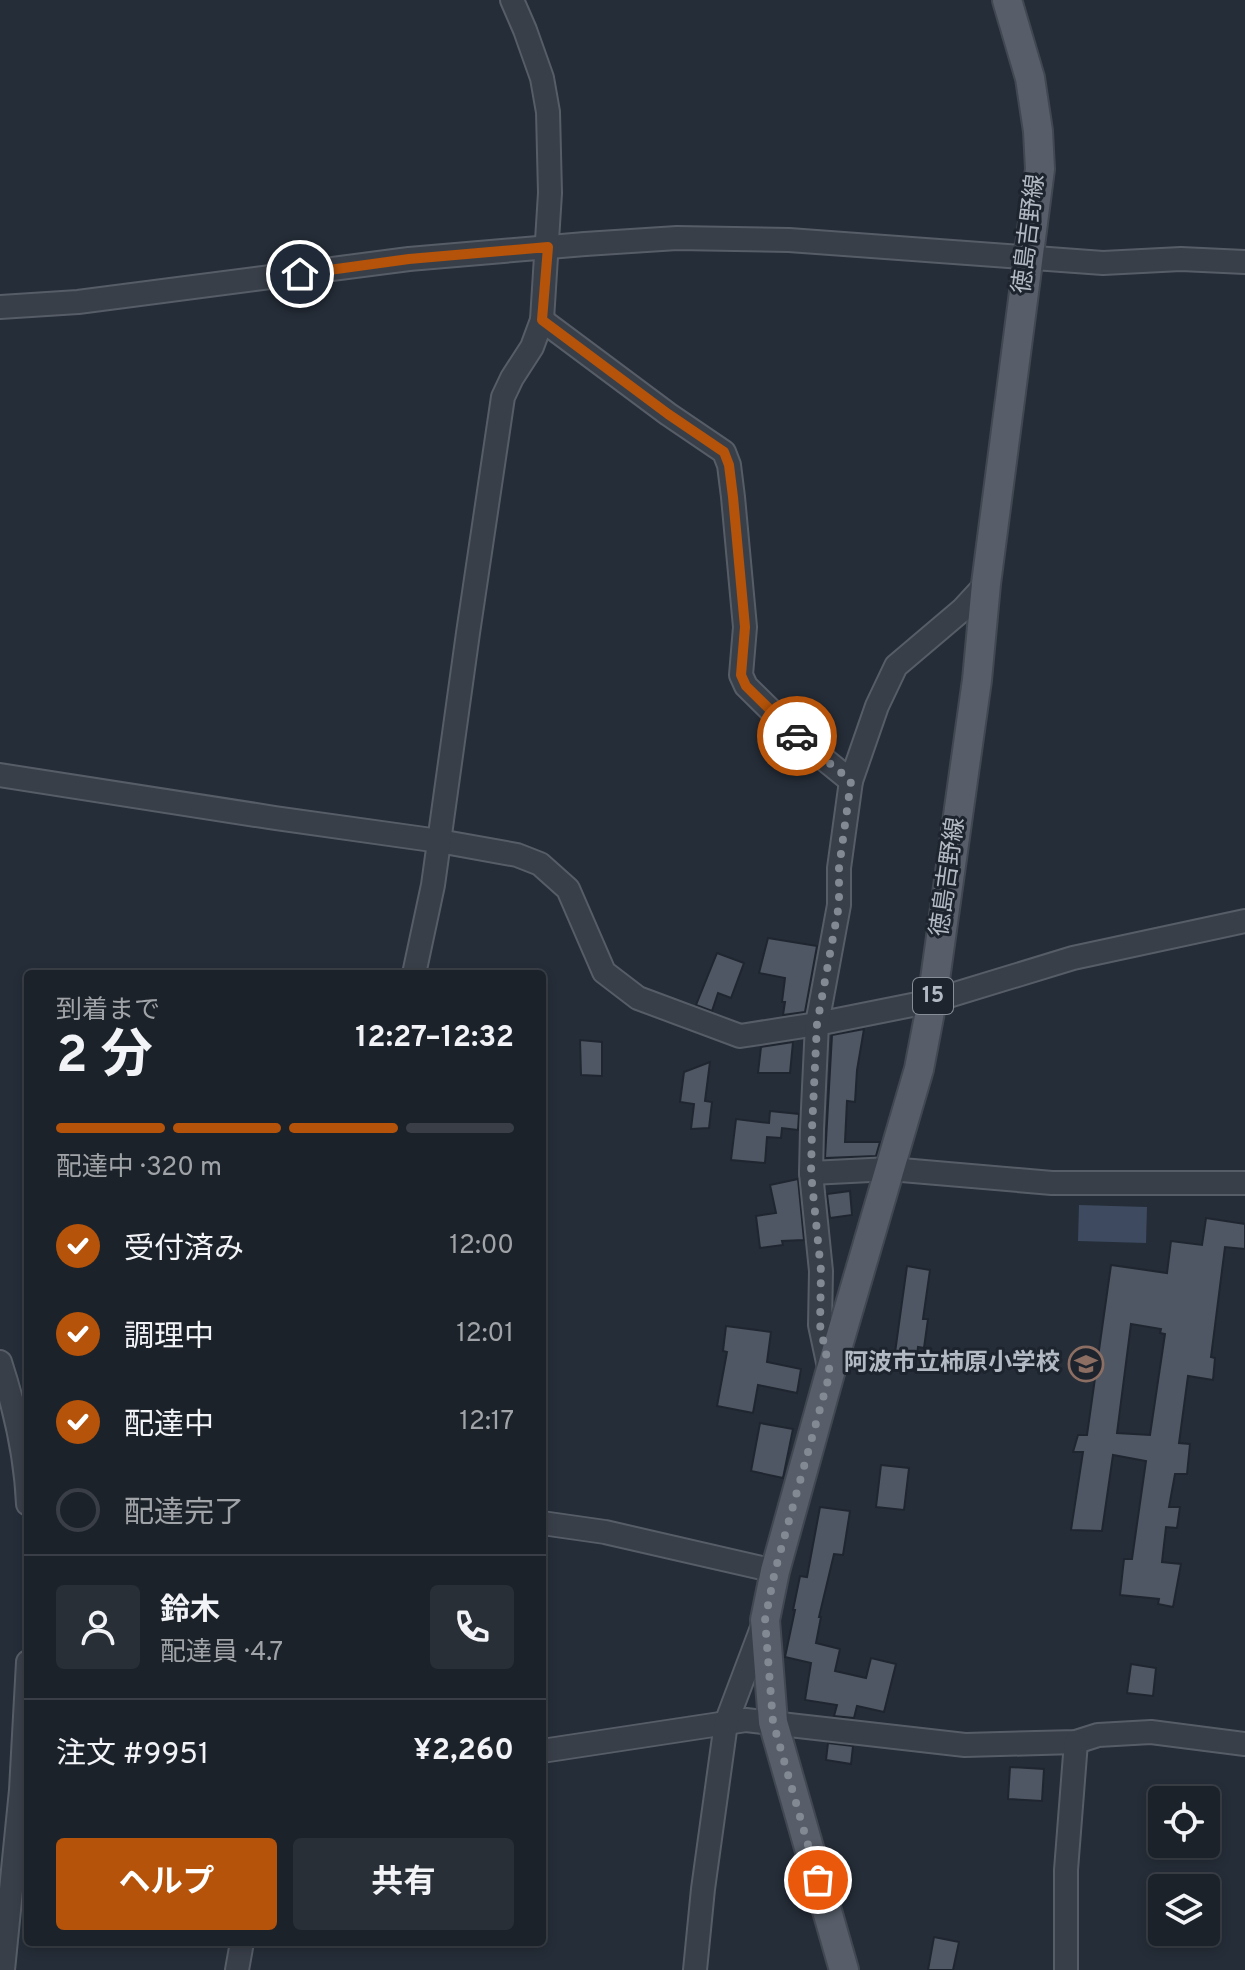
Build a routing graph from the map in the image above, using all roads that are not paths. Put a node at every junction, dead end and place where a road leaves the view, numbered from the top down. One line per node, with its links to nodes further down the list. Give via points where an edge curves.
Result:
1 (512, 0): 3 (street, via 542,78 548,112)
2 (1007, 0): 4 (main road, 徳島吉野線 / 15, via 1030,78 1038,131 1040,169)
3 (548, 247): 4 (street, via 677,238 789,240); 6 (street); 7 (street)
4 (1027, 257): 5 (street, via 1103,263); 8 (main road, 徳島吉野線 / 15)
5 (1245, 262)
6 (0, 307)
7 (542, 320): 10 (street, via 724,452 745,627 741,675 803,742); 11 (street, via 503,397)
8 (986, 584): 10 (street, via 896,666); 14 (main road, 徳島吉野線 / 15)
9 (0, 775): 11 (street)
10 (851, 781): 15 (street, via 839,905)
11 (439, 841): 13 (street); 15 (street, via 540,864 568,889 604,972 638,998 740,1036)
12 (1245, 921): 14 (street, via 1073,958)
13 (415, 970)
14 (932, 1001): 15 (street); 16 (main road, 徳島吉野線 / 15)
15 (817, 1024): 17 (street)
16 (890, 1169): 17 (street); 18 (street, via 1052,1183); 20 (main road, 徳島吉野線 / 15)
17 (811, 1173): 20 (street, via 821,1271 820,1325)
18 (1245, 1183)
19 (0, 1362): 21 (street)
20 (830, 1373): 23 (main road, 徳島吉野線 / 15)
21 (24, 1456)
22 (546, 1524): 23 (street)
23 (775, 1571): 24 (main road, 徳島吉野線 / 15)
24 (765, 1620): 25 (main road, 徳島吉野線 / 15); 26 (street)
25 (773, 1722): 26 (street); 28 (street, via 965,1745); 35 (main road, 徳島吉野線 / 15)
26 (726, 1723): 30 (street); 34 (street)
27 (24, 1735): 32 (street)
28 (1076, 1742): 29 (street, via 1098,1735 1151,1732); 36 (street, via 1066,1870)
29 (1245, 1744)
30 (546, 1750)
31 (241, 1946): 33 (street)
32 (4, 1968)
33 (237, 1970)
34 (695, 1970)
35 (844, 1970)
36 (1066, 1970)

